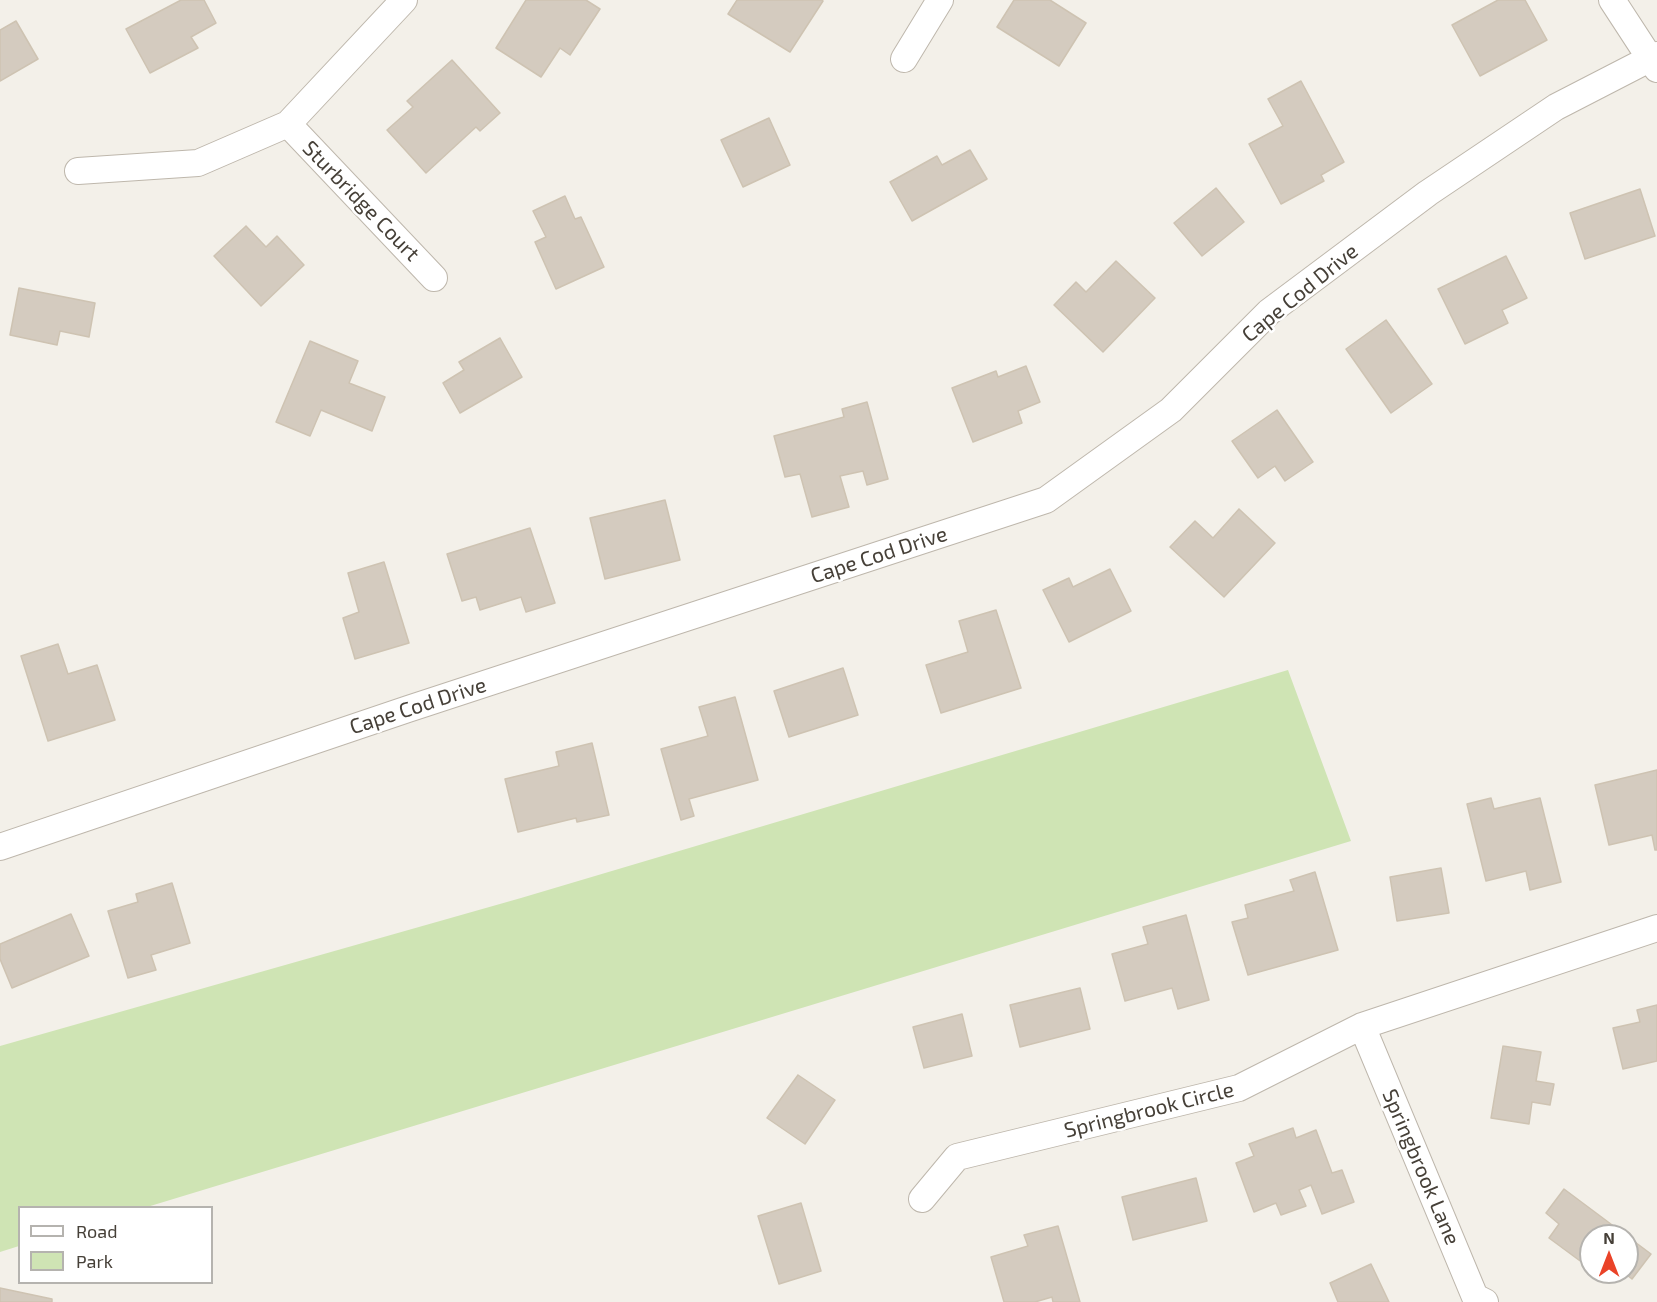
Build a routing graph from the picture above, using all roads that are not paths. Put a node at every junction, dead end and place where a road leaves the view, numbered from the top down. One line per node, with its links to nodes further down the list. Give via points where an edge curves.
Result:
1 (404, 0): 6 (street)
2 (939, 0): 4 (street)
3 (1612, 0): 5 (street)
4 (904, 59)
5 (1655, 61): 9 (street, Cape Cod Drive, via 1556,107 1428,193 1269,312 1171,410 1046,500)
6 (288, 124): 7 (street, via 198,163); 8 (street, Sturbridge Court)
7 (78, 171)
8 (434, 278)
9 (0, 847)
10 (1657, 928): 11 (street, Springbrook Circle)
11 (1362, 1026): 12 (street, Springbrook Circle, via 1239,1089 957,1157); 13 (street, Springbrook Lane, via 1475,1297)
12 (922, 1199)
13 (1485, 1302)

